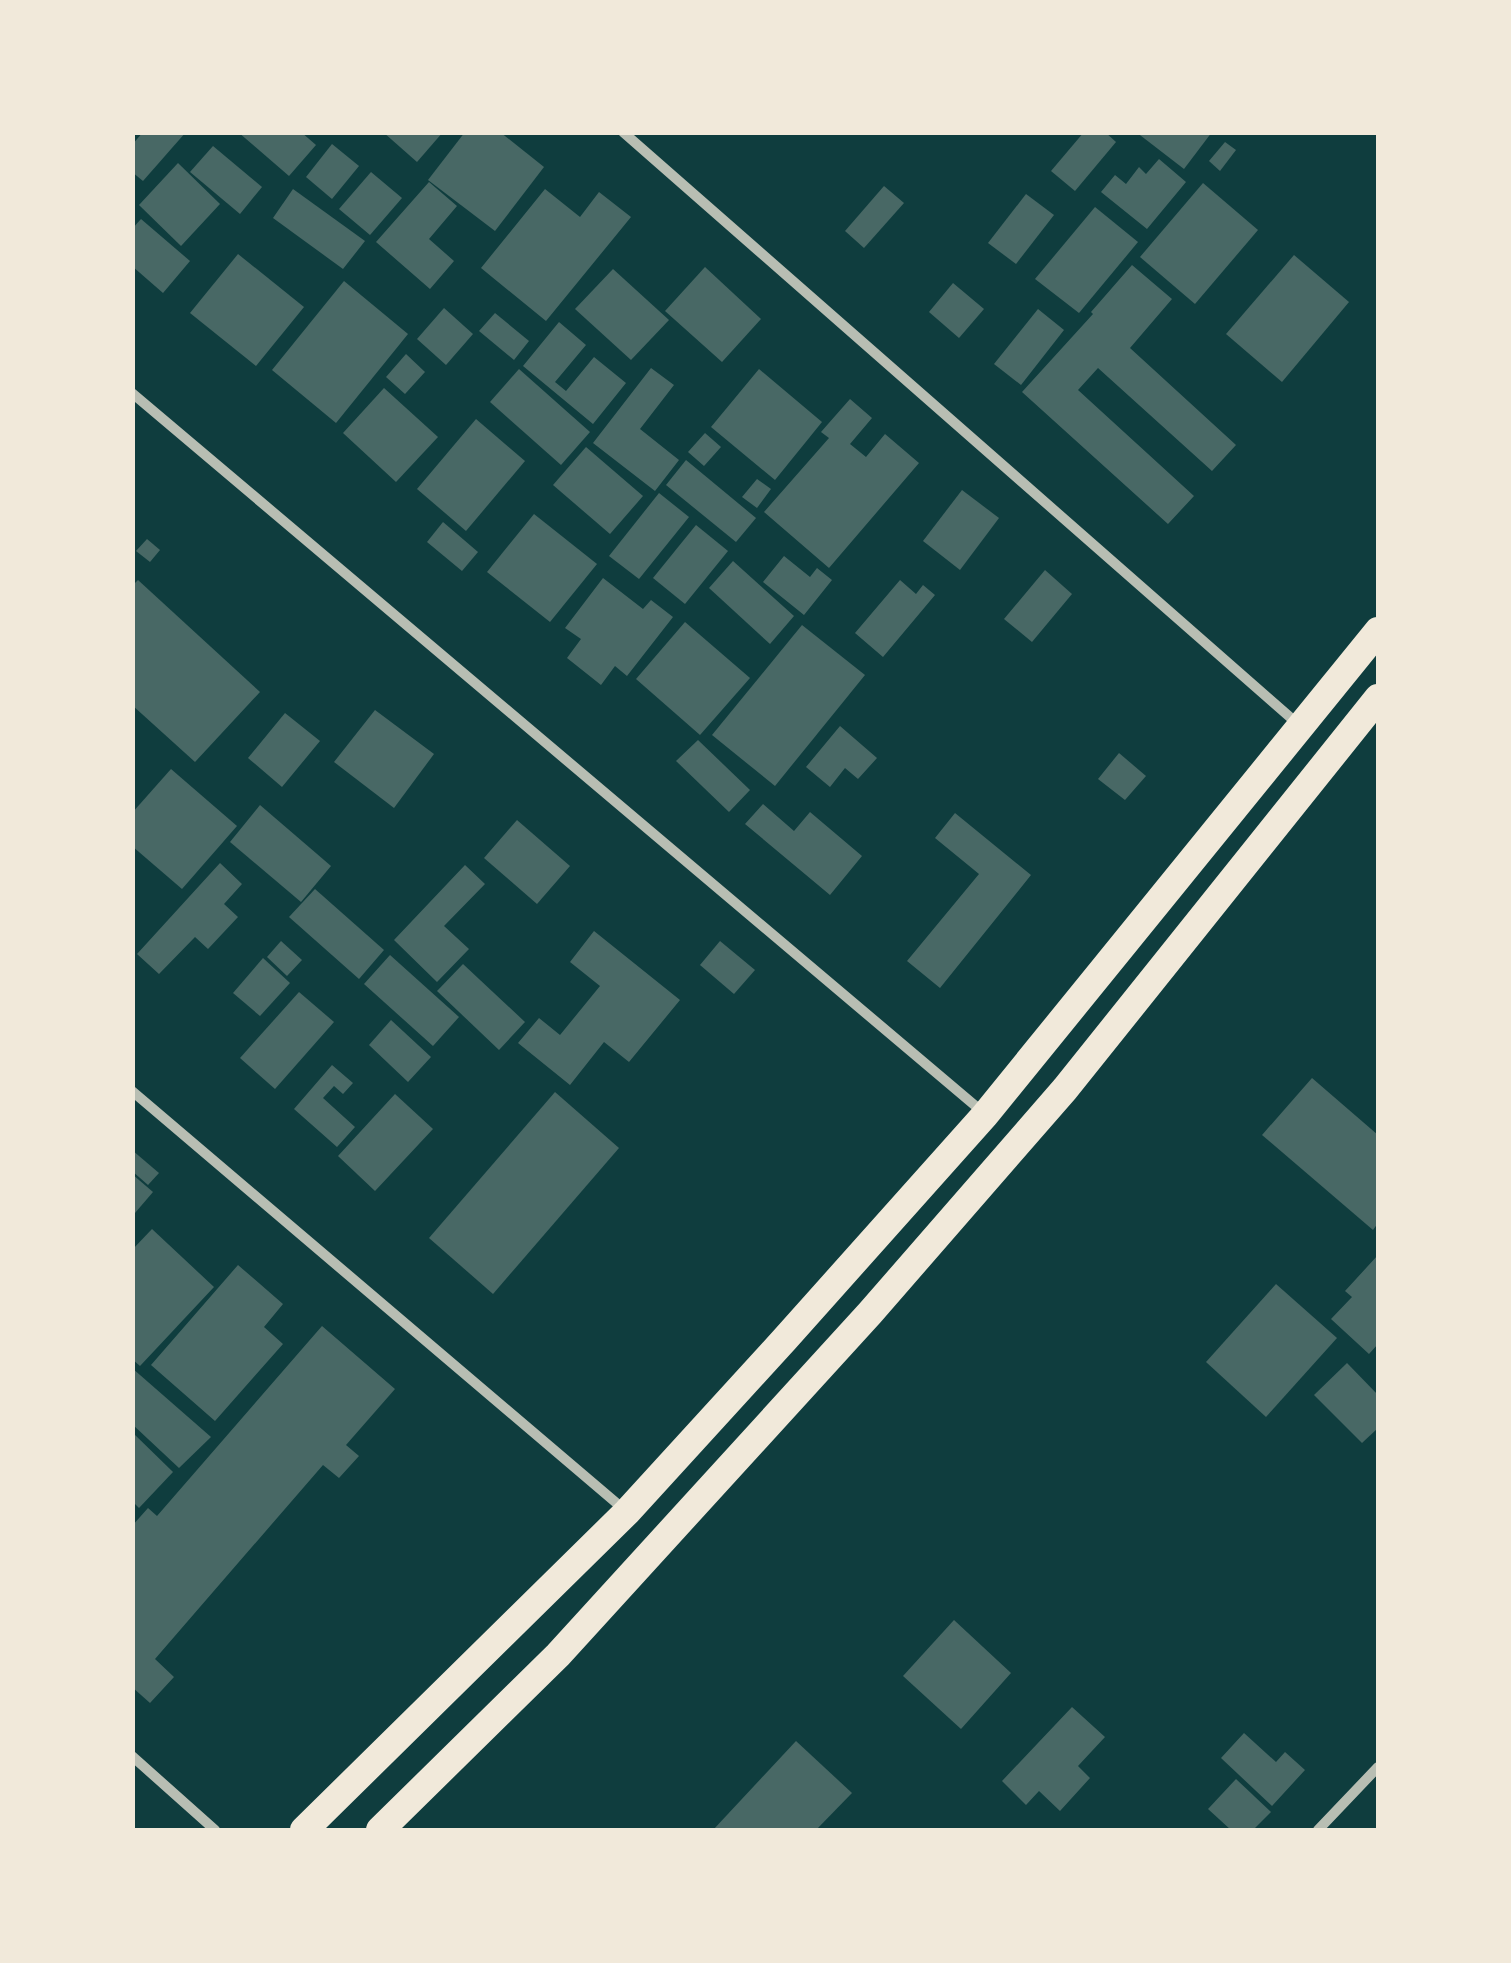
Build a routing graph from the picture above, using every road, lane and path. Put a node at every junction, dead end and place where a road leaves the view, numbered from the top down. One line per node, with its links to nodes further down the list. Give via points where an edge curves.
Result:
1 (623, 132): 5 (street)
2 (132, 393): 7 (street)
3 (1378, 630): 5 (highway)
4 (1378, 698): 13 (highway, via 1065,1089 870,1313 558,1655)
5 (1300, 726): 7 (highway)
6 (132, 1092): 8 (street)
7 (985, 1115): 8 (highway)
8 (627, 1512): 12 (highway)
9 (132, 1756): 11 (street)
10 (1378, 1768): 14 (street)
11 (215, 1830)
12 (304, 1830)
13 (380, 1830)
14 (1318, 1830)

